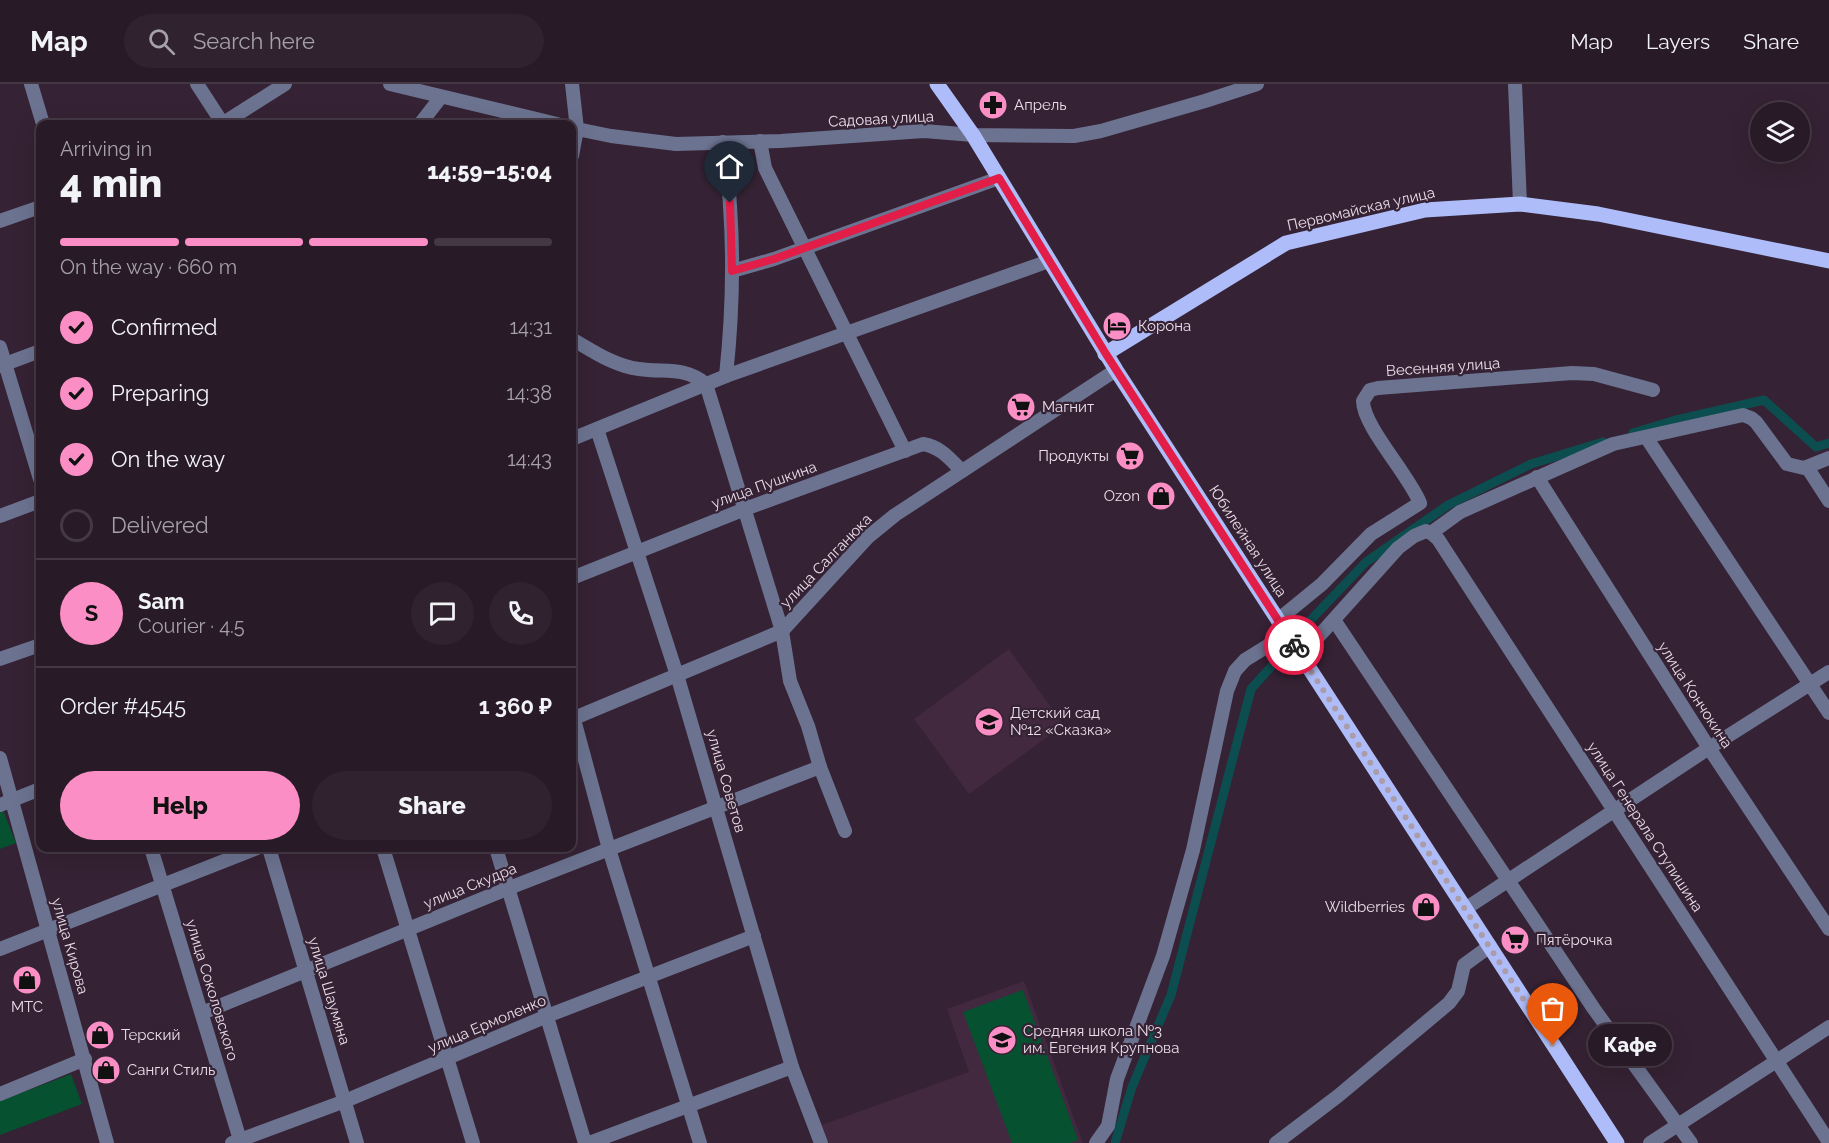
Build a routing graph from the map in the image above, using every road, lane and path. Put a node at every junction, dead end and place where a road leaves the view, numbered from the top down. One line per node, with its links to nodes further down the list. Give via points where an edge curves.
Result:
1 (31, 84): 11 (street)
2 (197, 84): 12 (street)
3 (285, 84): 13 (street)
4 (390, 84): 10 (street)
5 (572, 84): 16 (street)
6 (937, 84): 18 (main road, Юбилейная улица)
7 (948, 84): 18 (main road, Юбилейная улица)
8 (1257, 84): 18 (street, Садовая улица, via 1074,136)
9 (1515, 84): 22 (street)
10 (441, 97): 14 (street); 15 (street)
11 (42, 120)
12 (220, 120)
13 (229, 120)
14 (423, 120)
15 (540, 120)
16 (574, 120)
17 (576, 129): 20 (street, Садовая улица, via 676,144)
18 (973, 135): 19 (street, Садовая улица, via 924,131); 21 (main road, Юбилейная улица)
19 (760, 141): 20 (street, Садовая улица); 25 (street, via 765,168)
20 (723, 142): 28 (street)
21 (999, 178): 25 (street); 26 (main road, Юбилейная улица)
22 (1520, 204): 27 (main road, Первомайская улица, via 1598,214); 33 (main road, Первомайская улица, via 1425,210 1286,243)
23 (36, 208): 24 (street)
24 (0, 221)
25 (803, 248): 28 (street); 29 (street)
26 (1049, 261): 29 (street); 33 (main road, Юбилейная улица)
27 (1829, 261)
28 (732, 271): 36 (street)
29 (846, 332): 36 (street); 42 (street)
30 (576, 341): 37 (street, via 622,365 687,372)
31 (0, 347): 34 (street)
32 (36, 353): 34 (street)
33 (1106, 354): 35 (main road, Юбилейная улица)
34 (3, 365): 45 (street)
35 (1116, 370): 46 (street, улица Салганюка); 55 (main road, Юбилейная улица)
36 (726, 376): 37 (street)
37 (706, 384): 39 (street); 50 (street)
38 (1653, 390): 55 (street, Весенняя улица, via 1594,374 1572,374 1370,390 1363,401 1366,416 1420,504 1371,534 1322,584)
39 (597, 429): 40 (street); 53 (street, улица Советов)
40 (576, 437)
41 (1646, 437): 44 (street, via 1743,415 1756,422 1787,464); 47 (street, via 1613,444); 64 (street)
42 (905, 451): 46 (street, улица Пушкина, via 923,444 934,446); 50 (street, улица Пушкина)
43 (1829, 458): 44 (street)
44 (1807, 466): 48 (street)
45 (36, 467)
46 (962, 471): 57 (street, улица Салганюка, via 868,537)
47 (1537, 477): 52 (street, via 1460,512); 68 (street, улица Кончокина)
48 (1829, 501)
49 (36, 502): 51 (street)
50 (745, 509): 53 (street, улица Пушкина); 57 (street)
51 (0, 516)
52 (1431, 532): 56 (street, via 1414,536 1398,548); 74 (street, улица Генерала Ступишина)
53 (638, 551): 54 (street, улица Пушкина); 63 (street, улица Советов)
54 (576, 576)
55 (1278, 620): 58 (main road, Юбилейная улица)
56 (1334, 620): 60 (street); 82 (street)
57 (782, 631): 63 (street, улица Салганюка); 70 (street, via 790,681)
58 (1287, 634): 60 (main road, Юбилейная улица); 113 (street, via 1245,660 1235,671 1227,691 1193,850 1163,956 1118,1079 1108,1126)
59 (36, 646): 61 (street)
60 (1302, 656): 85 (main road, Юбилейная улица)
61 (0, 659)
62 (1829, 672): 64 (street)
63 (677, 675): 66 (street, улица Салганюка); 73 (street, улица Советов)
64 (1810, 684): 65 (street); 68 (street)
65 (1829, 713)
66 (576, 714)
67 (576, 730): 76 (street)
68 (1709, 748): 74 (street); 88 (street, улица Кончокина)
69 (0, 758): 72 (street, улица Кирова)
70 (820, 767): 73 (street, улица Скудра); 75 (street)
71 (36, 791): 72 (street)
72 (6, 803): 86 (street, улица Кирова)
73 (717, 808): 76 (street, улица Скудра); 89 (street, улица Советов)
74 (1615, 811): 82 (street); 99 (street, улица Генерала Ступишина)
75 (845, 831)
76 (609, 849): 84 (street, улица Скудра); 93 (street)
77 (152, 852): 83 (street, улица Соколовского)
78 (247, 852): 83 (street)
79 (270, 852): 92 (street, улица Шаумяна)
80 (384, 852): 87 (street)
81 (497, 852): 84 (street)
82 (1509, 881): 85 (street); 104 (street, via 1594,1009)
83 (162, 885): 86 (street); 94 (street, улица Соколовского)
84 (508, 888): 87 (street, улица Скудра); 95 (street)
85 (1466, 909): 90 (main road, Юбилейная улица)
86 (48, 928): 91 (street); 98 (street, улица Кирова)
87 (408, 929): 92 (street, улица Скудра); 97 (street)
88 (1829, 929)
89 (754, 936): 93 (street, улица Ермоленко); 100 (street, улица Советов)
90 (1490, 946): 114 (street, via 1464,965 1458,991 1449,1003); 115 (main road, Юбилейная улица)
91 (0, 949)
92 (306, 971): 94 (street, улица Скудра); 102 (street, улица Шаумяна)
93 (649, 977): 95 (street, улица Ермоленко); 103 (street)
94 (202, 1013): 105 (street, улица Соколовского)
95 (547, 1016): 97 (street, улица Ермоленко); 110 (street)
96 (1829, 1027): 99 (street)
97 (448, 1058): 102 (street, улица Ермоленко); 109 (street)
98 (85, 1059): 101 (street); 107 (street, улица Кирова)
99 (1777, 1061): 104 (street); 106 (street, улица Генерала Ступишина)
100 (792, 1067): 103 (street); 112 (street, улица Советов)
101 (0, 1094)
102 (345, 1101): 105 (street, улица Ермоленко); 108 (street, улица Шаумяна)
103 (688, 1105): 110 (street); 111 (street)
104 (1678, 1125): 116 (street); 117 (street)
105 (238, 1142)
106 (1829, 1142)
107 (107, 1143)
108 (357, 1143)
109 (473, 1143)
110 (587, 1143)
111 (700, 1143)
112 (821, 1143)
113 (1096, 1143)
114 (1276, 1143)
115 (1617, 1143)
116 (1650, 1143)
117 (1691, 1143)

